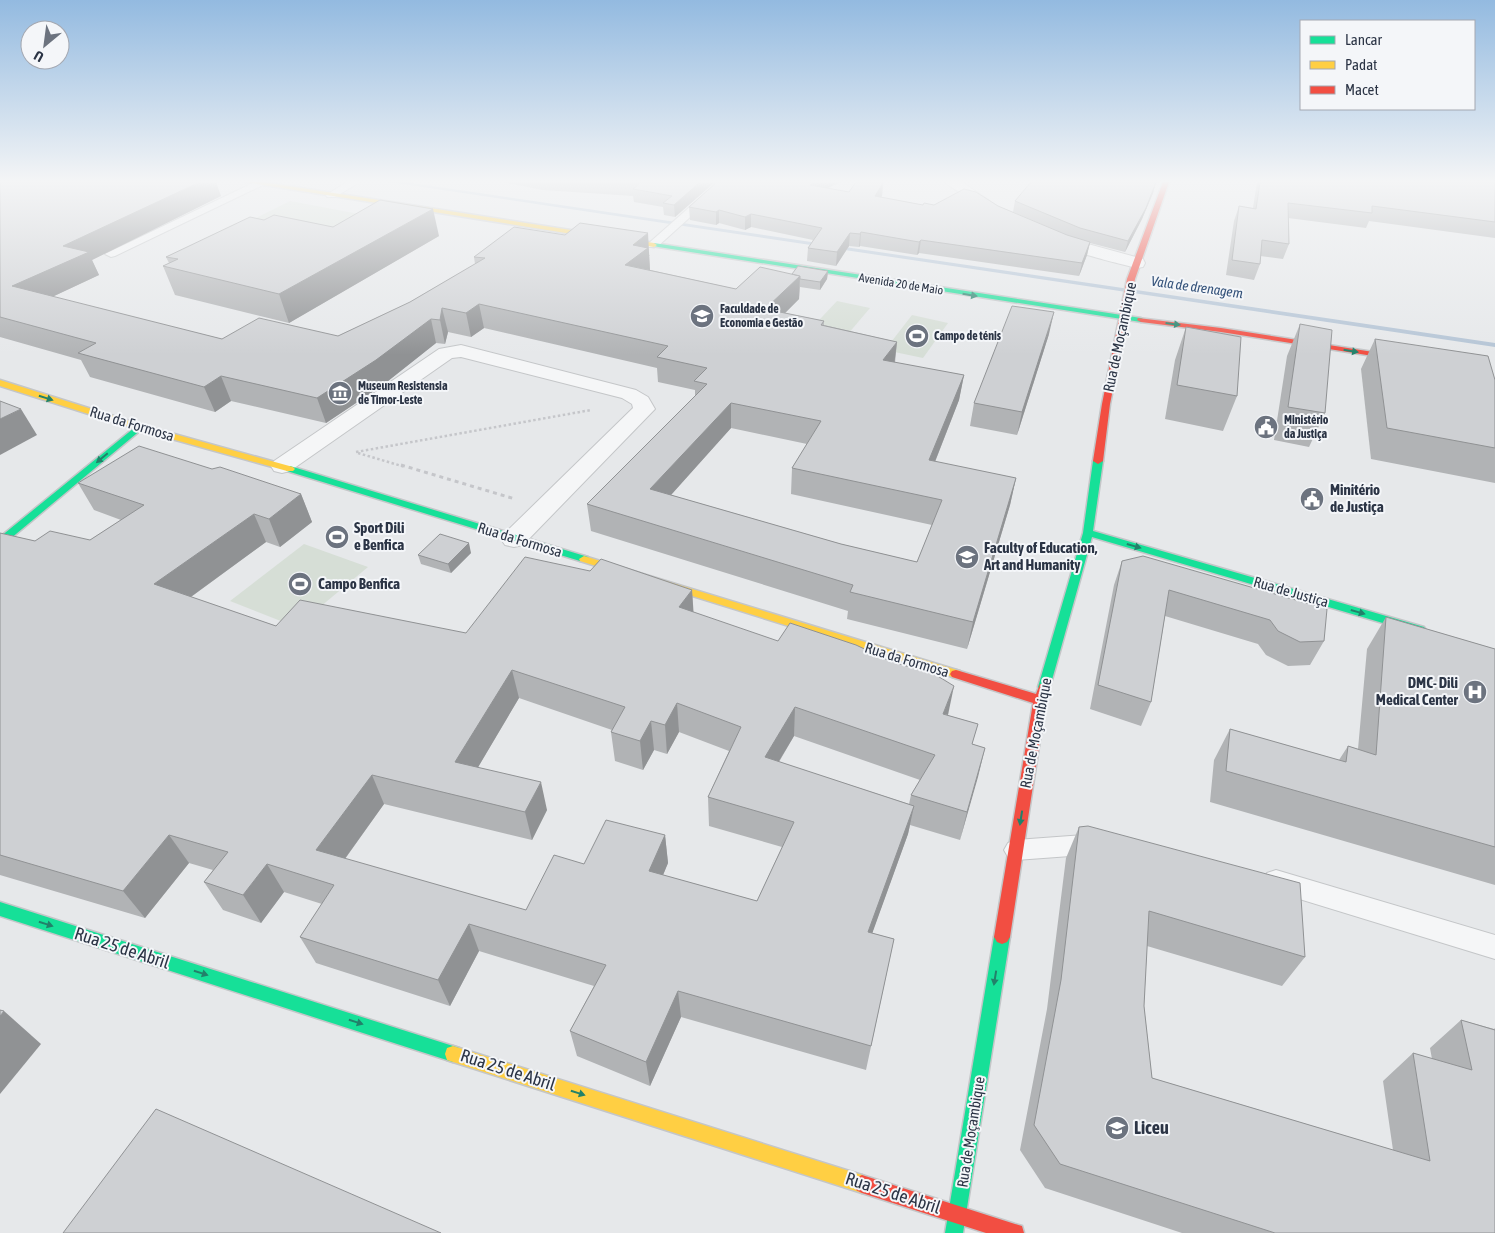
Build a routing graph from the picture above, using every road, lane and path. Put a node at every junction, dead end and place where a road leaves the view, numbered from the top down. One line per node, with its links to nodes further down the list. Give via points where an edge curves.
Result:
1 (142, 240): 7 (lane)
2 (612, 240): 6 (street, Avenida 20 de Maio)
3 (660, 240): 6 (lane)
4 (1061, 240): 8 (street)
5 (1145, 240): 8 (street, Rua de Moçambique)
6 (653, 246): 9 (street, Avenida 20 de Maio, one-way to 9)
7 (111, 254)
8 (1137, 263): 9 (street, Rua de Moçambique)
9 (1124, 318): 10 (street, Avenida 20 de Maio, one-way to 10); 16 (street, Rua de Moçambique, via 1106,404)
10 (1417, 361)
11 (0, 383): 13 (street, Rua da Formosa, one-way to 13)
12 (594, 410): 15 (path, via 356,452)
13 (139, 427): 14 (street, Rua da Formosa); 18 (street, one-way to 18)
14 (282, 466): 15 (street, via 446,353 461,351 629,394 641,401 644,409); 17 (street, Rua da Formosa)
15 (544, 508): 17 (street)
16 (1088, 533): 19 (street, Rua de Justiça, one-way to 19); 20 (street, Rua de Moçambique)
17 (514, 539): 20 (street, Rua da Formosa)
18 (0, 542)
19 (1429, 632)
20 (1040, 700): 22 (street, Rua de Moçambique, one-way to 22)
21 (1121, 849): 22 (lane, via 1084,845)
22 (1016, 850): 26 (street, Rua de Moçambique, one-way to 26)
23 (1250, 874): 25 (lane)
24 (0, 909): 26 (street, Rua 25 de Abril, one-way to 26)
25 (1495, 947)
26 (958, 1214): 27 (street, Rua de Moçambique); 28 (street, Rua 25 de Abril)
27 (954, 1233)
28 (1015, 1233)

